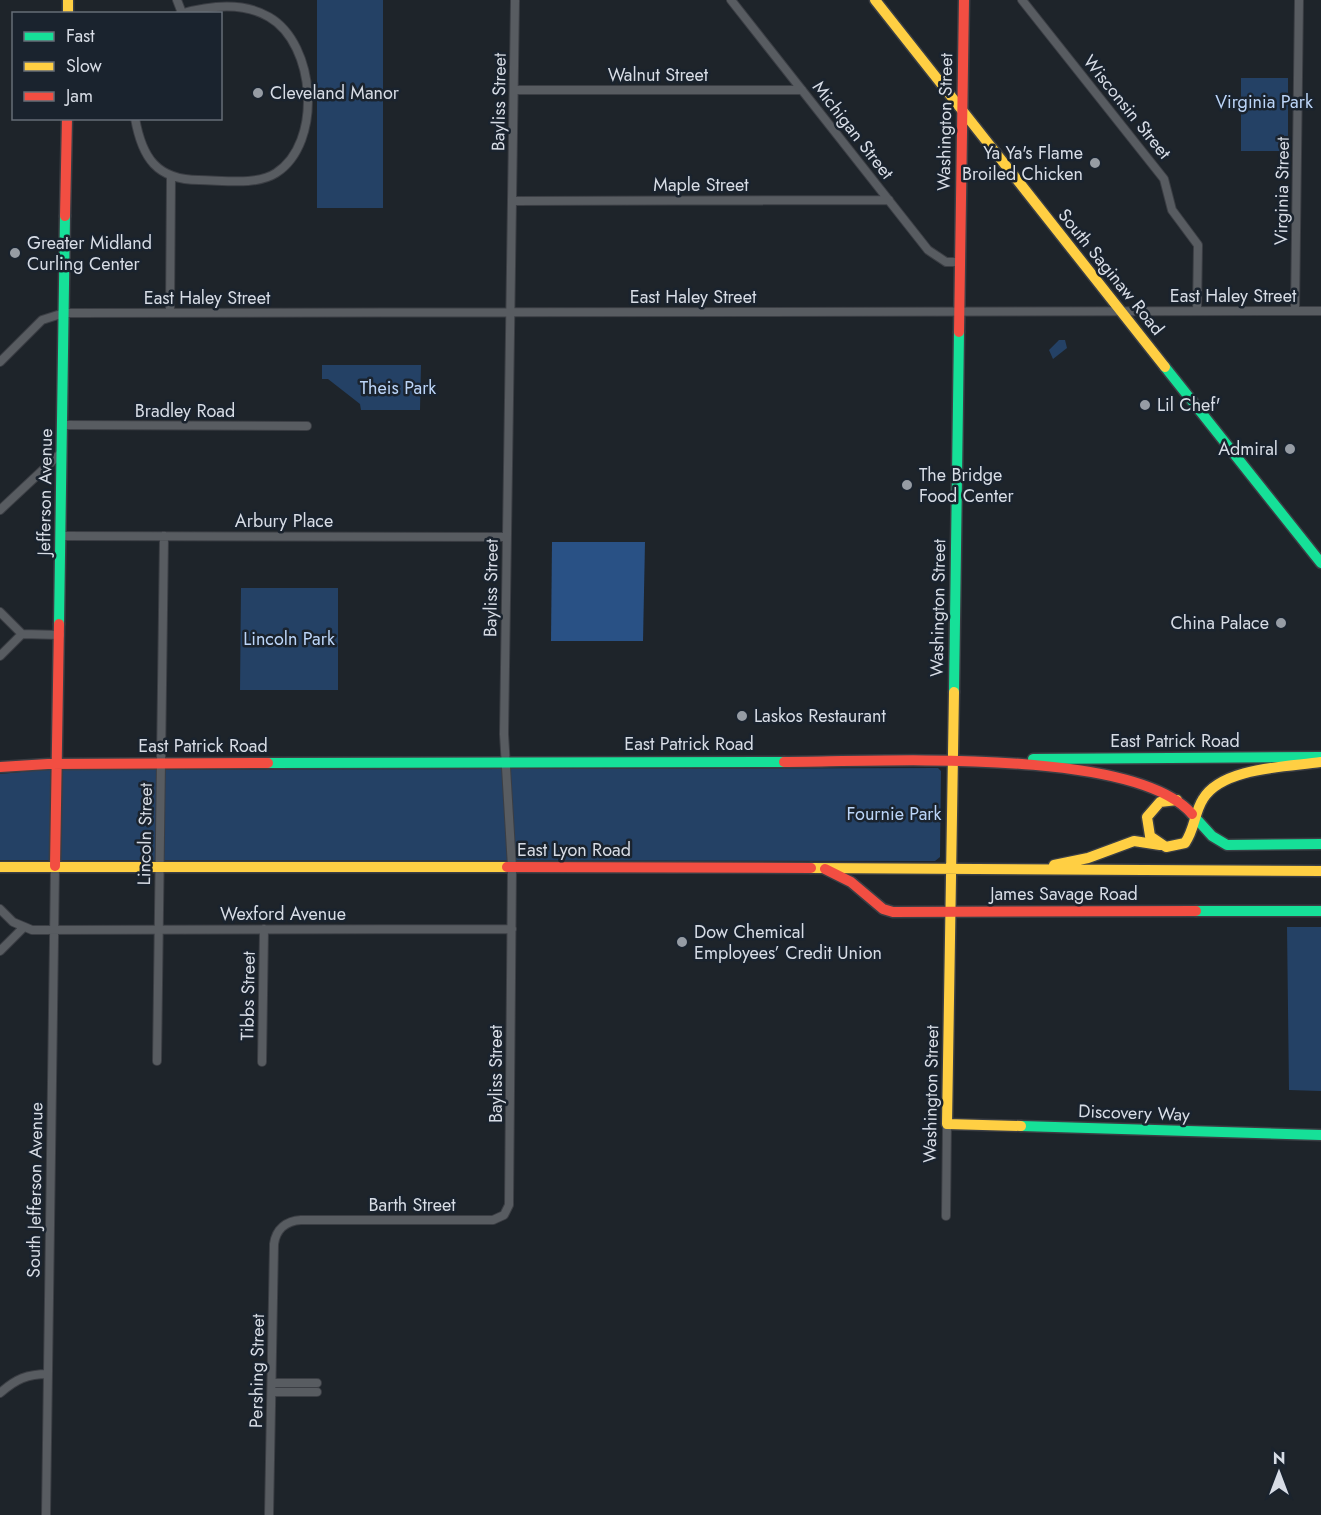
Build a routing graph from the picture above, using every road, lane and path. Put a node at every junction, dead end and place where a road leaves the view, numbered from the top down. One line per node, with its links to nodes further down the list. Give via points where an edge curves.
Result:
1 (515, 0): 8 (street, Bayliss Street)
2 (731, 0): 9 (street, Michigan Street)
3 (875, 0): 10 (main road, South Saginaw Road)
4 (964, 0): 10 (main road, Washington Street)
5 (1022, 0): 17 (street, Wisconsin Street, via 1164,179 1172,210 1198,245)
6 (1299, 0): 18 (street, Virginia Street)
7 (185, 12): 13 (street, via 226,6 257,12 280,24 299,48 304,64 307,111 303,135 290,159 277,172 251,180)
8 (514, 90): 9 (street, Walnut Street); 15 (street, Bayliss Street)
9 (802, 90): 14 (street, Michigan Street)
10 (962, 109): 16 (main road, Washington Street); 22 (main road, South Saginaw Road)
11 (67, 120): 23 (main road, Jefferson Avenue)
12 (135, 120): 13 (street, via 145,153)
13 (171, 178): 24 (street)
14 (889, 200): 15 (street, Maple Street); 16 (street, Michigan Street, via 928,250 946,262)
15 (512, 201): 20 (street, Bayliss Street)
16 (959, 262): 21 (main road, Washington Street)
17 (1197, 311): 18 (street, East Haley Street); 22 (street, East Haley Street)
18 (1295, 311): 19 (street, East Haley Street)
19 (1321, 311)
20 (510, 312): 21 (street, East Haley Street); 24 (street, East Haley Street); 32 (street, Bayliss Street)
21 (959, 312): 22 (street, East Haley Street); 41 (main road, Washington Street)
22 (1121, 312): 33 (main road, South Saginaw Road)
23 (64, 313): 24 (street, East Haley Street); 25 (street, via 42,320); 26 (main road, Jefferson Avenue)
24 (170, 314)
25 (0, 362)
26 (63, 425): 27 (street, Bradley Road); 28 (main road, Jefferson Avenue)
27 (307, 426)
28 (63, 451): 29 (street); 30 (main road, Jefferson Avenue)
29 (0, 510)
30 (62, 536): 31 (street, Arbury Place); 36 (main road, Jefferson Avenue)
31 (165, 536): 32 (street, Arbury Place); 44 (street, Lincoln Street)
32 (507, 537): 40 (street, Bayliss Street)
33 (1321, 563)
34 (0, 612): 35 (street)
35 (22, 634): 36 (street); 37 (street)
36 (60, 635): 45 (main road, Jefferson Avenue)
37 (0, 656)
38 (1278, 757): 39 (main road, East Patrick Road); 42 (main road, East Patrick Road); 47 (main road)
39 (1321, 757)
40 (504, 761): 41 (main road, East Patrick Road); 44 (main road, East Patrick Road); 55 (street, Bayliss Street)
41 (952, 761): 42 (main road, East Patrick Road); 57 (main road, Washington Street)
42 (994, 761): 48 (main road, via 1102,772 1148,786)
43 (1321, 762): 47 (main road)
44 (161, 763): 45 (main road, East Patrick Road); 53 (street, Lincoln Street)
45 (57, 764): 46 (main road, East Patrick Road); 52 (main road, Jefferson Avenue)
46 (0, 767)
47 (1268, 770): 49 (main road, via 1217,784 1206,793)
48 (1184, 804): 49 (main road); 51 (main road, via 1165,800 1149,812 1148,831)
49 (1194, 816): 50 (main road, via 1212,836 1232,846); 51 (main road, via 1188,840 1176,847)
50 (1321, 844)
51 (1161, 845): 58 (main road, via 1134,842)
52 (55, 866): 53 (main road, East Lyon Road); 54 (main road, East Lyon Road); 67 (street, South Jefferson Avenue)
53 (160, 866): 55 (main road, East Lyon Road); 64 (street, Lincoln Street)
54 (0, 867)
55 (512, 867): 56 (main road, East Lyon Road); 66 (street, Bayliss Street)
56 (821, 868): 57 (main road, East Lyon Road); 62 (main road, James Savage Road, via 851,882 883,909)
57 (951, 869): 58 (main road, East Lyon Road); 62 (main road, Washington Street)
58 (1035, 870): 59 (main road, East Lyon Road)
59 (1321, 871)
60 (0, 909): 63 (street)
61 (1321, 911): 62 (main road, James Savage Road)
62 (950, 913): 71 (main road, Washington Street)
63 (23, 928): 67 (street, Wexford Avenue); 68 (street)
64 (159, 929): 65 (street, Wexford Avenue); 67 (street, Wexford Avenue); 69 (street, Lincoln Street)
65 (264, 929): 66 (street, Wexford Avenue); 70 (street, Tibbs Street)
66 (512, 929): 73 (street, Bayliss Street)
67 (54, 930): 76 (street, South Jefferson Avenue)
68 (0, 951)
69 (157, 1061)
70 (262, 1062)
71 (947, 1124): 72 (main road, Discovery Way); 74 (street, Washington Street)
72 (1321, 1135)
73 (510, 1176): 75 (street, Barth Street, via 508,1210 493,1220 301,1220)
74 (946, 1216)
75 (280, 1228): 77 (street, Pershing Street, via 274,1244)
76 (48, 1374): 81 (street, via 31,1374 15,1380); 82 (street, South Jefferson Avenue)
77 (272, 1383): 78 (street); 79 (street, Pershing Street)
78 (317, 1383)
79 (272, 1392): 80 (street); 83 (street, Pershing Street)
80 (317, 1392)
81 (0, 1393)
82 (46, 1515)
83 (269, 1515)

